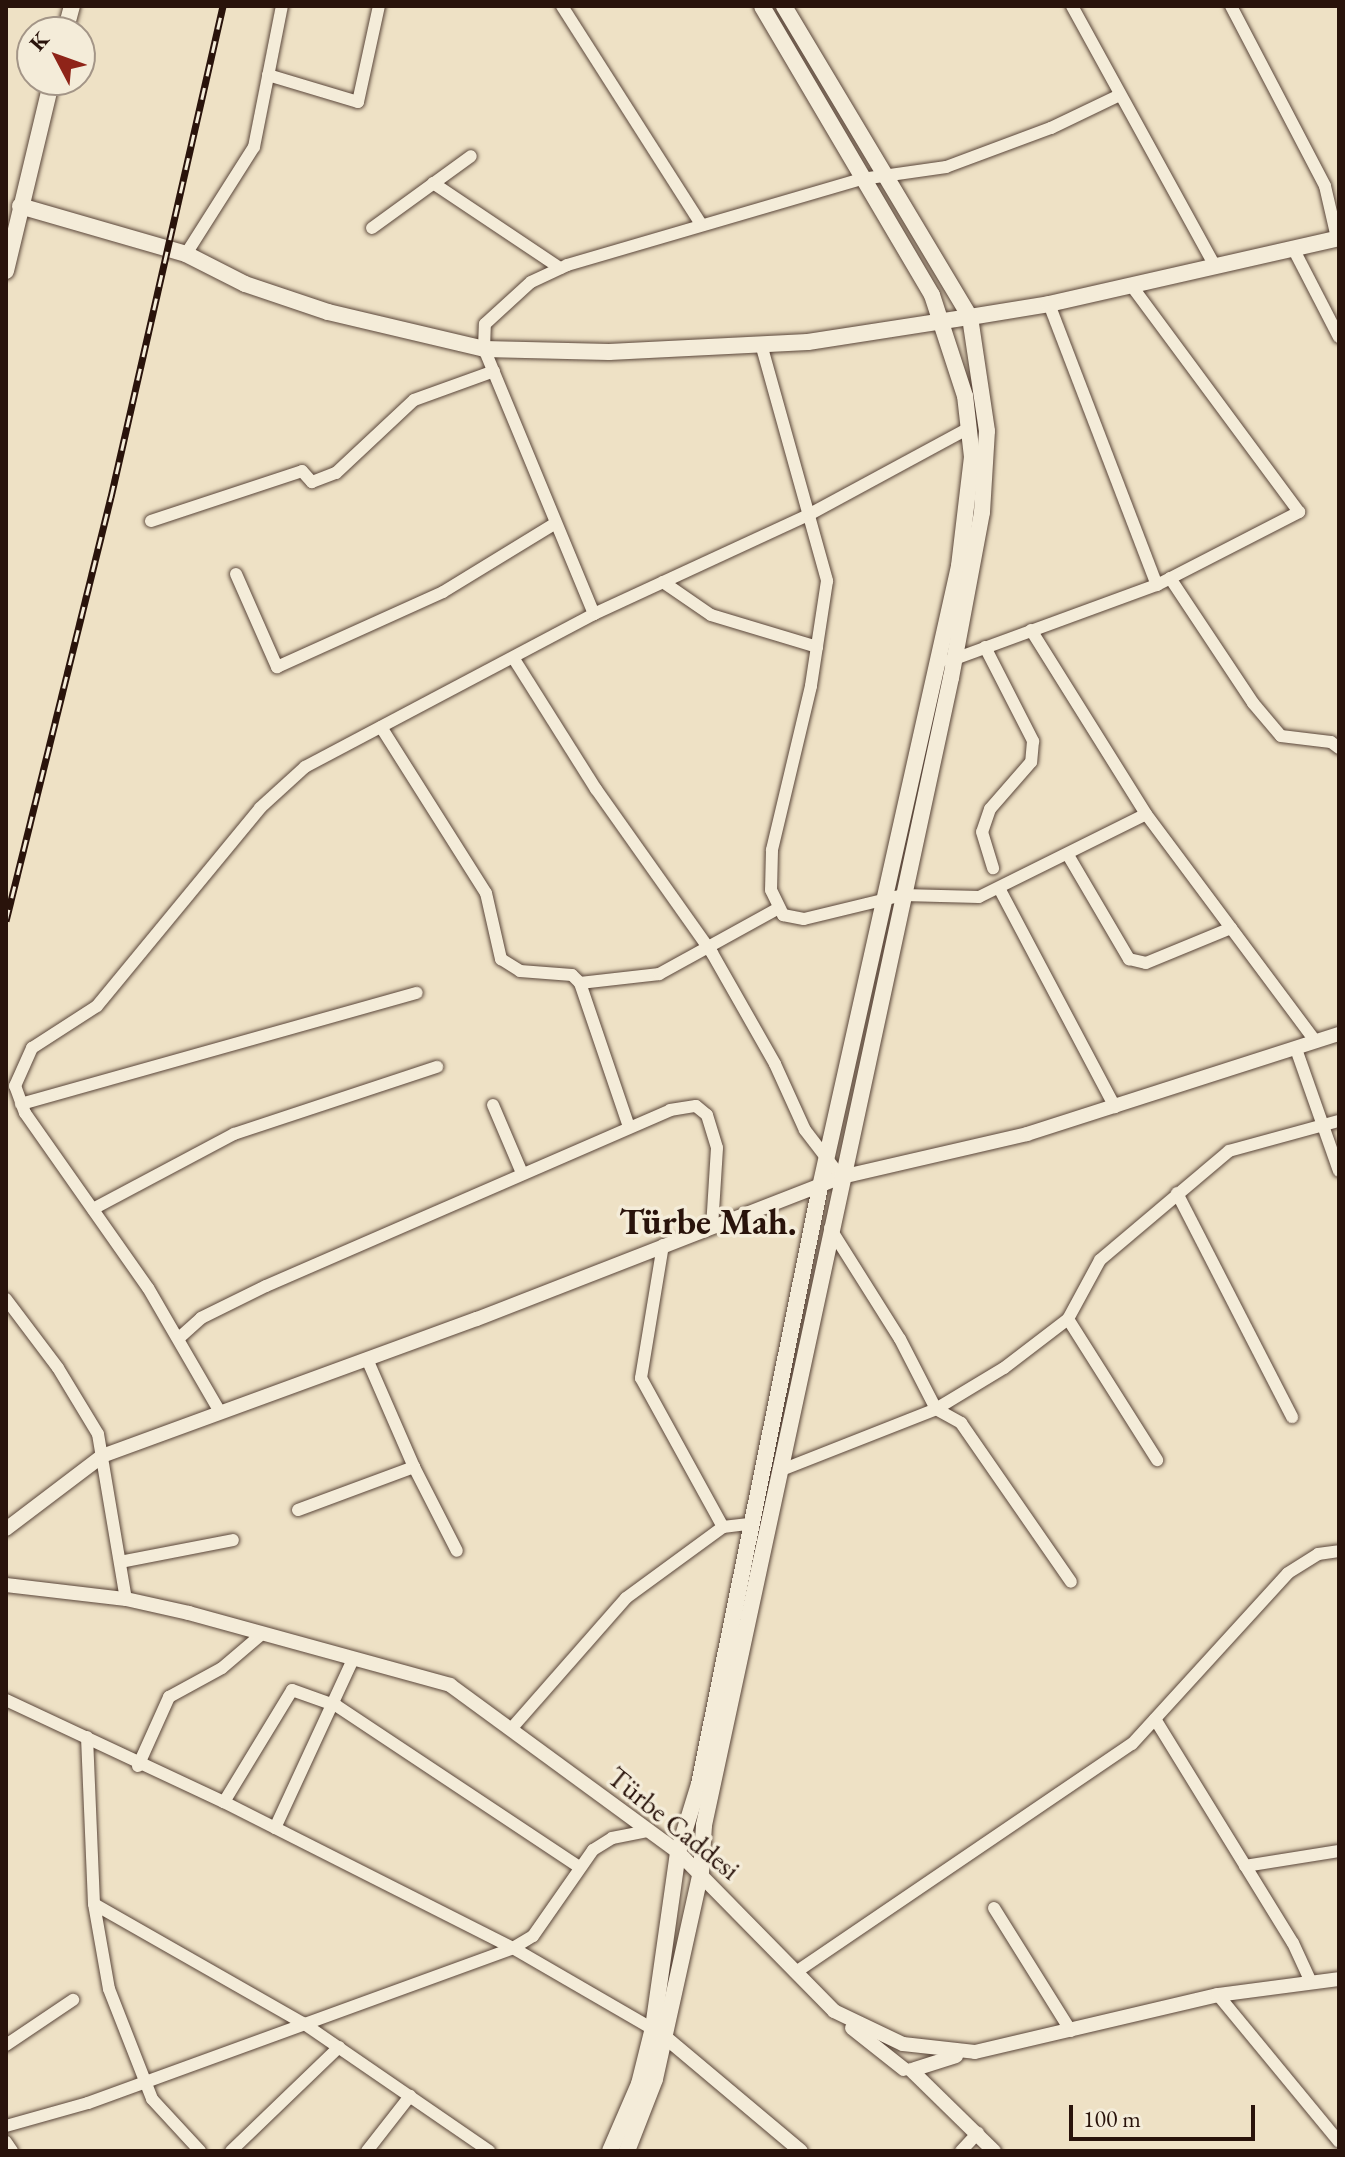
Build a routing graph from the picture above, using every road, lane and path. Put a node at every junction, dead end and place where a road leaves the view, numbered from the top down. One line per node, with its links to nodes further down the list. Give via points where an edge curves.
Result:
1 (282, 6): 8 (street)
2 (379, 6): 8 (street, via 358,102)
3 (562, 6): 16 (street)
4 (762, 6): 13 (main road)
5 (784, 6): 12 (main road)
6 (1072, 6): 9 (street)
7 (1231, 6): 18 (street, via 1325,186)
8 (268, 75): 20 (street, via 254,147)
9 (1120, 95): 12 (street, via 1051,128 946,167); 21 (street)
10 (47, 96): 15 (main road)
11 (471, 156): 14 (street)
12 (883, 176): 13 (street); 26 (main road)
13 (862, 179): 16 (street); 27 (main road, via 932,295)
14 (433, 183): 17 (street); 22 (street)
15 (13, 203): 20 (main road); 23 (main road)
16 (700, 223): 22 (street)
17 (372, 228)
18 (1338, 238): 19 (main road)
19 (1293, 248): 21 (main road); 28 (street)
20 (186, 254): 30 (main road, via 245,284 314,307)
21 (1214, 264): 24 (main road)
22 (560, 268): 30 (street, via 531,282 485,324)
23 (6, 271)
24 (1131, 285): 25 (main road); 37 (street, via 1299,512)
25 (1049, 304): 26 (main road); 39 (street)
26 (970, 317): 27 (main road); 44 (main road, via 987,431 982,512)
27 (937, 321): 29 (main road); 32 (main road, via 965,396)
28 (1339, 337)
29 (761, 344): 30 (main road, via 609,352); 33 (street)
30 (484, 349): 31 (street)
31 (494, 371): 34 (street, via 414,400 336,473 312,482 302,471); 35 (street)
32 (969, 428): 33 (street); 46 (main road, via 972,457 959,566)
33 (810, 514): 38 (street); 42 (street, via 827,581)
34 (151, 521)
35 (556, 523): 36 (street, via 443,592 277,667); 40 (street)
36 (236, 574)
37 (1170, 578): 39 (street); 48 (street, via 1281,736 1331,742)
38 (663, 582): 40 (street); 42 (street, via 711,615)
39 (1157, 585): 41 (street)
40 (594, 614): 45 (street)
41 (1031, 630): 43 (street); 49 (street)
42 (817, 647): 55 (street, via 772,850 771,890)
43 (985, 647): 44 (street); 51 (street, via 1033,741 1031,762 990,809 982,832)
44 (955, 658): 46 (street); 53 (main road)
45 (514, 659): 47 (street); 57 (street, via 596,789)
46 (937, 667): 54 (main road)
47 (381, 727): 58 (street, via 486,893 501,959 520,971 572,975); 64 (street, via 294,777 260,808 97,1006 32,1048 15,1086)
48 (1339, 748)
49 (1146, 814): 50 (street); 56 (street)
50 (1068, 855): 52 (street); 56 (street, via 1129,959 1146,963)
51 (993, 868)
52 (999, 888): 53 (street, via 979,897); 66 (street)
53 (903, 895): 54 (street); 73 (main road)
54 (885, 898): 55 (street, via 804,919 783,915); 70 (main road)
55 (779, 908): 57 (street)
56 (1231, 928): 61 (street)
57 (709, 948): 58 (street, via 659,974); 70 (street, via 775,1064 805,1130)
58 (580, 983): 69 (street)
59 (417, 993): 64 (street)
60 (1339, 1034): 61 (street)
61 (1316, 1042): 62 (street)
62 (1296, 1049): 66 (street); 68 (street)
63 (437, 1067): 76 (street, via 234,1134)
64 (21, 1104): 76 (street)
65 (493, 1105): 72 (street)
66 (1115, 1107): 73 (street, via 1027,1134)
67 (1339, 1121): 68 (street)
68 (1322, 1123): 71 (street); 75 (street, via 1229,1151)
69 (629, 1127): 72 (street); 77 (street, via 683,1108 696,1106 707,1115 717,1148)
70 (827, 1160): 73 (street); 74 (main road)
71 (1339, 1171)
72 (522, 1173): 82 (street, via 266,1286 201,1318)
73 (841, 1177): 74 (street); 78 (main road)
74 (820, 1187): 77 (street); 92 (main road)
75 (1177, 1193): 81 (street, via 1100,1260); 86 (street)
76 (93, 1209): 82 (street)
77 (712, 1227): 79 (street)
78 (830, 1228): 84 (street, via 900,1339); 90 (main road)
79 (663, 1245): 83 (street); 93 (street, via 641,1378)
80 (6, 1299): 87 (street, via 58,1368 98,1434)
81 (1068, 1319): 84 (street, via 1004,1368); 88 (street)
82 (179, 1338): 85 (street)
83 (367, 1359): 85 (street); 89 (street)
84 (936, 1409): 90 (street); 99 (street, via 961,1423)
85 (220, 1412): 87 (street)
86 (1292, 1417)
87 (102, 1456): 94 (street); 98 (street)
88 (1157, 1460)
89 (414, 1467): 91 (street); 96 (street)
90 (779, 1471): 117 (main road, via 704,1825)
91 (298, 1510)
92 (749, 1524): 93 (street); 114 (main road, via 699,1784)
93 (723, 1527): 107 (street, via 626,1598)
94 (6, 1529)
95 (233, 1540): 98 (street)
96 (457, 1551)
97 (1339, 1551): 106 (street, via 1318,1554 1288,1573)
98 (120, 1562): 101 (street)
99 (1071, 1582)
100 (6, 1585): 101 (street, Türbe Caddesi)
101 (126, 1599): 102 (street, Türbe Caddesi)
102 (262, 1634): 103 (street, Türbe Caddesi); 109 (street, via 222,1668 169,1697)
103 (353, 1659): 105 (street); 107 (street, Türbe Caddesi, via 450,1685)
104 (6, 1700): 108 (street)
105 (331, 1704): 110 (street, via 292,1690); 111 (street); 115 (street)
106 (1155, 1719): 116 (street); 121 (street, via 1132,1744)
107 (511, 1729): 112 (street, Türbe Caddesi)
108 (87, 1737): 109 (street); 118 (street)
109 (138, 1766): 110 (street)
110 (224, 1802): 111 (street)
111 (275, 1828): 120 (street)
112 (648, 1831): 114 (street, Türbe Caddesi); 115 (street, via 612,1838)
113 (1339, 1851): 116 (street)
114 (678, 1852): 117 (street, Türbe Caddesi); 129 (main road)
115 (578, 1866): 120 (street, via 533,1936)
116 (1245, 1866): 123 (street)
117 (701, 1872): 121 (street, Türbe Caddesi); 129 (main road)
118 (94, 1904): 127 (street); 135 (street, via 109,1989)
119 (994, 1908): 128 (street)
120 (513, 1948): 127 (street); 129 (street)
121 (796, 1972): 126 (street, Türbe Caddesi)
122 (1339, 1979): 123 (street, Türbe Caddesi)
123 (1310, 1980): 124 (street, Türbe Caddesi)
124 (1218, 1995): 128 (street, Türbe Caddesi); 140 (street)
125 (73, 2000): 130 (street)
126 (834, 2011): 132 (street, Türbe Caddesi); 134 (street)
127 (303, 2023): 131 (street); 135 (street)
128 (1071, 2031): 133 (street, Türbe Caddesi)
129 (659, 2033): 146 (main road); 147 (main road); 148 (street)
130 (6, 2045)
131 (339, 2047): 136 (street); 143 (street)
132 (912, 2047): 133 (street, Türbe Caddesi); 134 (street, via 921,2059)
133 (960, 2054): 134 (street)
134 (910, 2069): 138 (street)
135 (144, 2081): 137 (street); 142 (street, via 152,2099)
136 (410, 2096): 144 (street); 145 (street)
137 (6, 2126)
138 (978, 2133): 149 (street); 150 (street)
139 (6, 2142): 141 (street)
140 (1339, 2142)
141 (12, 2151)
142 (200, 2151)
143 (231, 2151)
144 (367, 2151)
145 (489, 2151)
146 (610, 2151)
147 (627, 2151)
148 (801, 2151)
149 (961, 2151)
150 (994, 2151)

